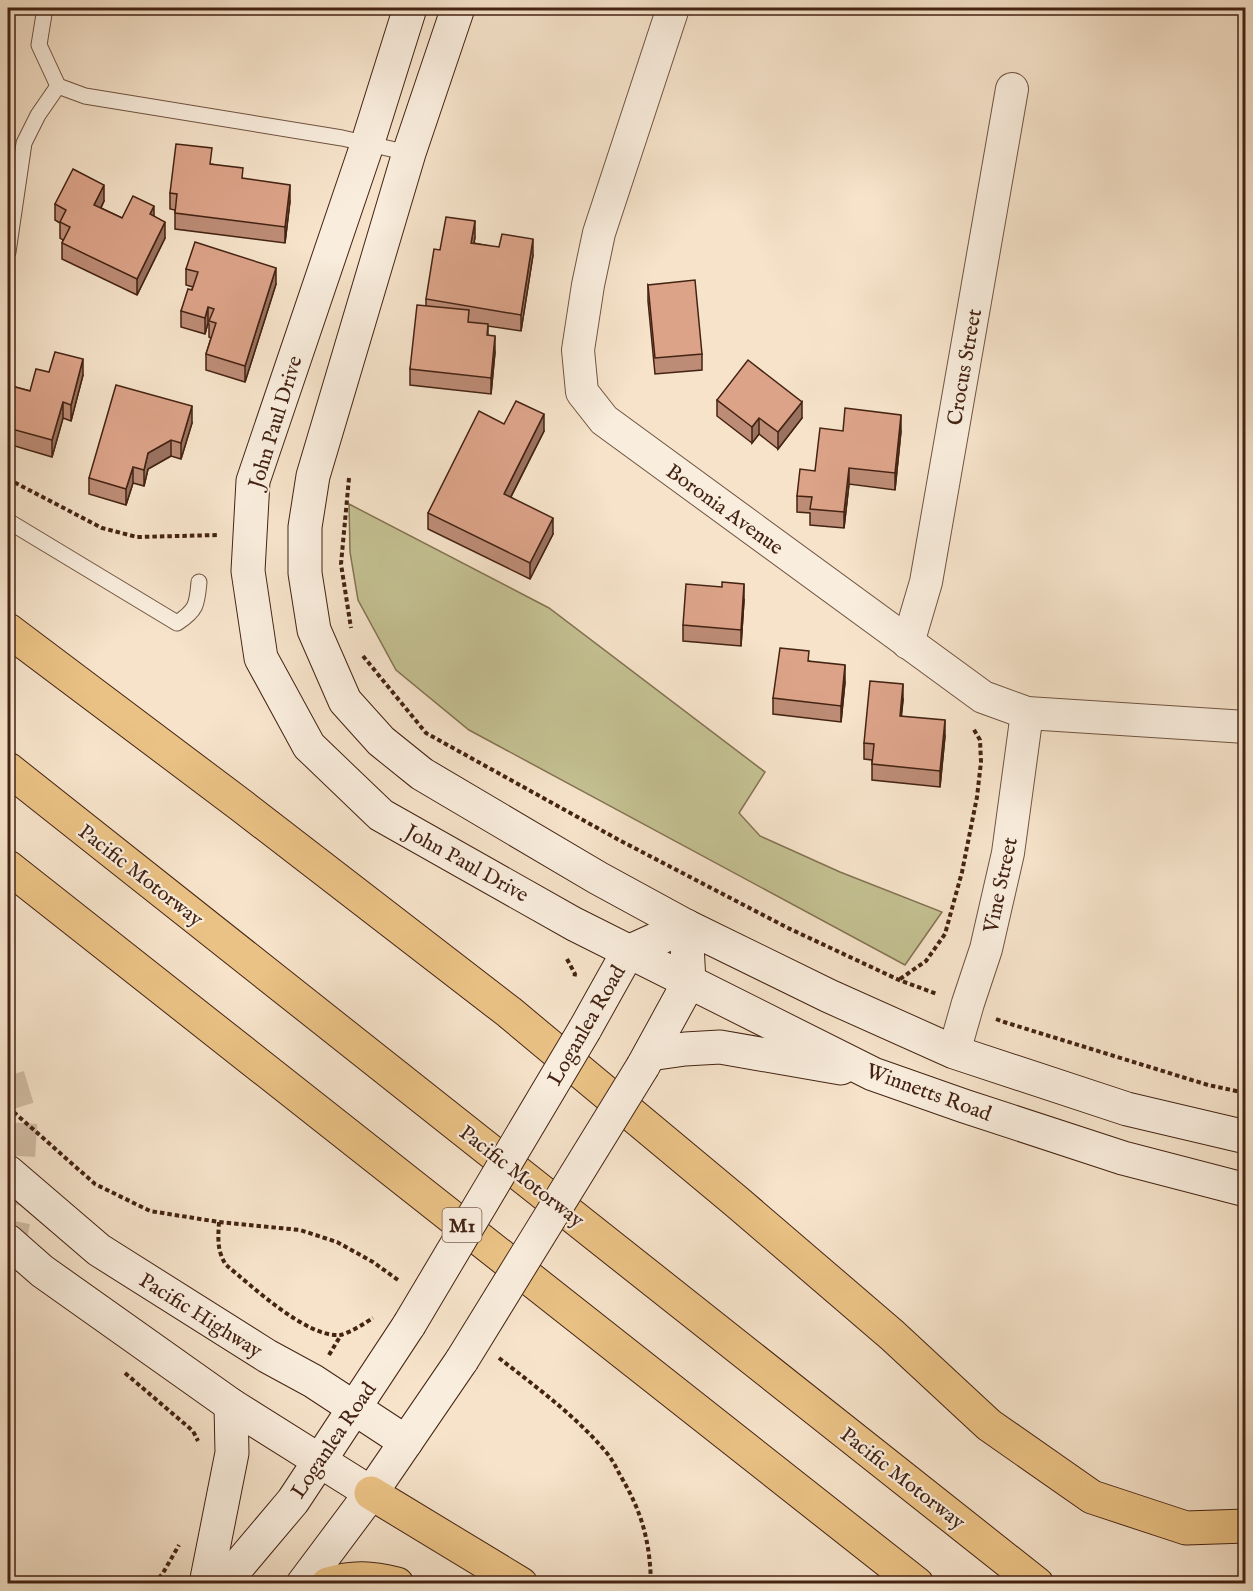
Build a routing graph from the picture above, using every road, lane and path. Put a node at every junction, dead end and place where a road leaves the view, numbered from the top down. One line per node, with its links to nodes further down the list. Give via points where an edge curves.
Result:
1 (45, 8): 5 (lane, via 39,45)
2 (410, 8): 7 (main road, John Paul Drive)
3 (458, 8): 8 (main road)
4 (673, 8): 17 (street, Boronia Avenue, via 599,233 578,350 582,392 604,420)
5 (58, 86): 7 (lane, via 85,96); 9 (lane, via 24,143)
6 (1012, 88): 17 (street, Crocus Street, via 926,582)
7 (367, 145): 8 (lane); 13 (main road, John Paul Drive, via 252,481)
8 (409, 153): 23 (main road, via 313,476 305,527 305,573 314,630 345,701 381,741 422,774)
9 (8, 252)
10 (349, 475): 16 (path, via 341,564)
11 (8, 479): 13 (path, via 102,528 137,537 225,535)
12 (8, 521): 14 (lane, via 177,622 191,614 198,602)
13 (250, 527): 24 (main road, John Paul Drive, via 248,571 261,658 309,746 381,815)
14 (200, 582)
15 (8, 630): 47 (highway, via 509,1012 875,1320 989,1425 1092,1497 1185,1528)
16 (352, 632)
17 (908, 643): 19 (street, Boronia Avenue, via 983,697)
18 (361, 653): 28 (path, via 426,733 788,928)
19 (1027, 713): 20 (street, Boronia Avenue); 30 (street, Vine Street, via 1008,853 986,949)
20 (1245, 727)
21 (8, 769): 57 (highway, Pacific Motorway)
22 (8, 867): 56 (highway, M1)
23 (686, 926): 24 (main road, Loganlea Road); 26 (main road); 30 (main road)
24 (628, 952): 26 (main road, Winnetts Road); 39 (main road, Loganlea Road, bridge, via 585,1029)
25 (564, 954): 27 (path, via 575,974)
26 (689, 982): 31 (main road); 32 (main road, Winnetts Road)
27 (573, 984)
28 (932, 993)
29 (1004, 1022): 33 (path)
30 (954, 1052): 35 (main road, via 1127,1109)
31 (646, 1060): 32 (main road, via 685,1048 720,1047); 43 (main road, bridge, via 462,1360)
32 (873, 1074): 37 (main road, Winnetts Road, via 1123,1158)
33 (1245, 1093)
34 (8, 1107): 39 (path, via 95,1184 150,1211 219,1222 218,1244 226,1266 302,1324 341,1335)
35 (1245, 1137)
36 (8, 1172): 42 (main road, Pacific Highway, via 99,1250)
37 (1245, 1190)
38 (8, 1241): 41 (main road, via 42,1271)
39 (394, 1319): 42 (main road, Loganlea Road)
40 (122, 1371): 44 (path, via 193,1431)
41 (231, 1405): 45 (main road); 50 (main road, via 232,1453)
42 (355, 1408): 43 (main road, Pacific Highway); 45 (main road, Loganlea Road)
43 (406, 1442): 46 (main road)
44 (201, 1448)
45 (319, 1462): 46 (main road); 51 (main road, Loganlea Road, via 293,1501)
46 (371, 1493): 52 (main road); 55 (highway)
47 (1245, 1526)
48 (179, 1544): 49 (path)
49 (154, 1584)
50 (206, 1584)
51 (223, 1584)
52 (303, 1584)
53 (328, 1584): 54 (highway, via 369,1577)
54 (397, 1584)
55 (521, 1584)
56 (917, 1584)
57 (1037, 1584)

